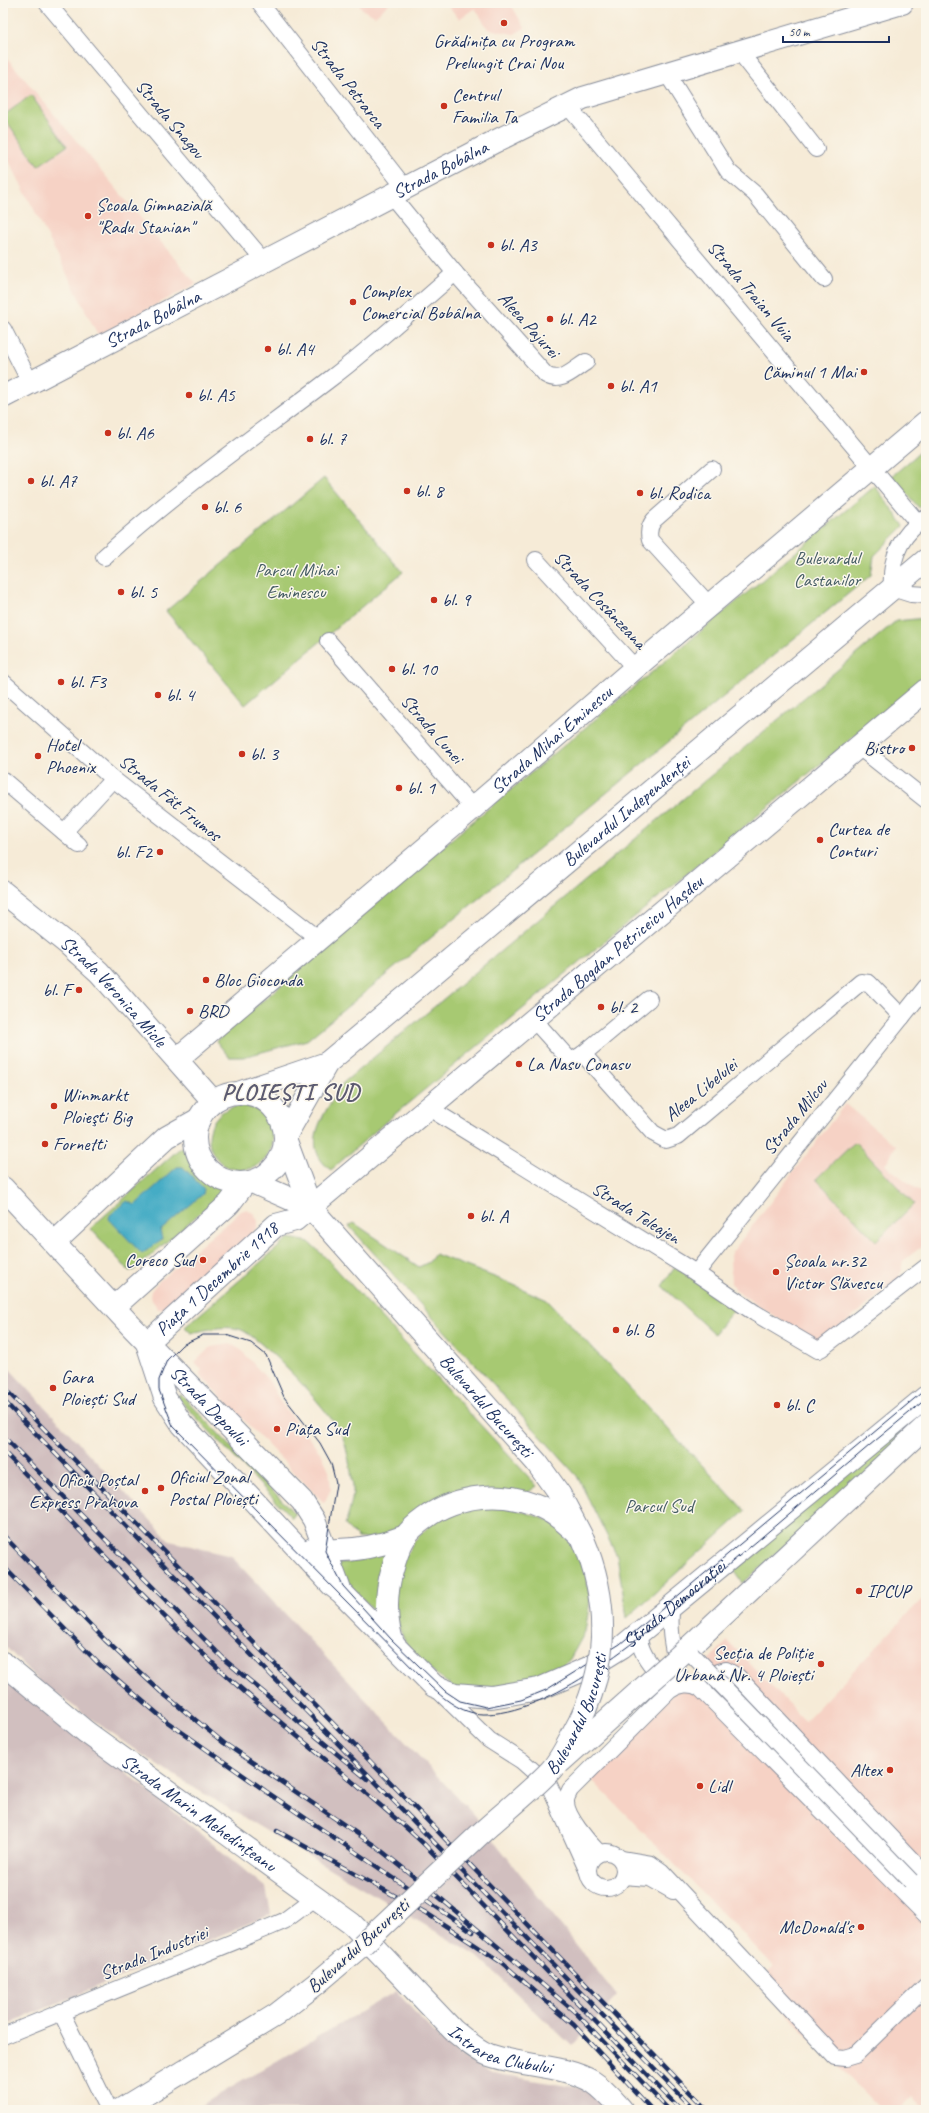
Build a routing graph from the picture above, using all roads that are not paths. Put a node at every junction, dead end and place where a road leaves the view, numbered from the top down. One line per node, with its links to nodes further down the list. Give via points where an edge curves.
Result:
1 (47, 3): 9 (street, Strada Snagov)
2 (260, 3): 8 (street, Strada Petrarca)
3 (902, 3): 4 (main road, Strada Bobâlna)
4 (739, 51): 5 (main road, Strada Bobâlna); 7 (street)
5 (666, 72): 6 (main road, Strada Bobâlna, via 596,93); 11 (street, via 728,171 755,194)
6 (567, 105): 8 (main road, Strada Bobâlna); 18 (street, Strada Traian Vuia)
7 (816, 150)
8 (398, 192): 9 (main road, Strada Bobâlna); 10 (street, Aleea Pajurei)
9 (264, 261): 14 (main road, Strada Bobâlna)
10 (455, 273): 13 (street, Aleea Pajurei, via 546,375 555,379 561,378); 20 (street, via 342,370 246,441 135,529)
11 (824, 279)
12 (3, 329): 14 (street)
13 (586, 362)
14 (30, 382): 15 (main road, Strada Bobâlna)
15 (3, 397)
16 (926, 422): 18 (main road, Strada Mihai Eminescu)
17 (712, 469): 25 (street, via 654,520 649,533 650,540)
18 (872, 469): 19 (street, Strada Traian Vuia); 25 (main road, Strada Mihai Eminescu)
19 (922, 520): 23 (street, Strada Traian Vuia, via 901,541 895,554 891,574)
20 (104, 557)
21 (536, 560): 27 (street, Strada Cosânzeana)
22 (926, 560): 23 (main road, Bulevardul Independenței)
23 (892, 588): 24 (street, via 911,594); 45 (main road, Bulevardul Independenței)
24 (926, 595)
25 (709, 605): 27 (main road, Strada Mihai Eminescu)
26 (328, 641): 34 (street, Strada Lunei)
27 (635, 668): 34 (main road, Strada Mihai Eminescu)
28 (3, 682): 31 (street, Strada Făt Frumos)
29 (926, 690): 30 (main road, Strada Bogdan Petriceicu Hașdeu)
30 (859, 747): 33 (street); 42 (main road, Strada Bogdan Petriceicu Hașdeu)
31 (113, 779): 35 (street); 38 (street, Strada Făt Frumos)
32 (3, 780): 35 (street)
33 (926, 800)
34 (474, 808): 38 (main road, Strada Mihai Eminescu)
35 (64, 832): 36 (street)
36 (79, 845)
37 (3, 892): 44 (main road, Strada Veronica Micle, via 99,972)
38 (319, 938): 44 (main road, Strada Mihai Eminescu)
39 (926, 987): 41 (street, Strada Milcov)
40 (649, 999): 43 (street)
41 (902, 1017): 43 (street, Aleea Libelulei, via 869,983 861,982 678,1136 666,1140 653,1133); 57 (street, Strada Milcov)
42 (534, 1020): 43 (street, via 568,1058 573,1060); 49 (main road, Strada Bogdan Petriceicu Hașdeu)
43 (583, 1054)
44 (177, 1059): 48 (main road, Strada Veronica Micle)
45 (327, 1063): 46 (main road, Bulevardul Independenței); 47 (main road, Bulevardul Independenței)
46 (241, 1092): 48 (main road, Bulevardul Independenței, via 231,1093); 51 (main road, via 254,1094 276,1110)
47 (308, 1096): 51 (main road, Bulevardul Independenței); 54 (main road, via 301,1136 301,1158)
48 (213, 1101): 50 (main road, Bulevardul Independenței)
49 (429, 1108): 54 (main road, Strada Bogdan Petriceicu Hașdeu); 57 (street, Strada Teleajen)
50 (199, 1119): 52 (main road, Bulevardul Independenței, via 195,1140 198,1154 205,1167 216,1177 230,1182); 55 (main road, via 167,1137)
51 (286, 1138): 52 (main road, Bulevardul Independenței, via 281,1159 273,1170); 54 (main road, Bulevardul București)
52 (249, 1183): 54 (main road, Bulevardul București); 58 (main road)
53 (3, 1188): 55 (main road, Strada Depoului)
54 (312, 1206): 59 (main road, Piața 1 Decembrie 1918, via 296,1220 276,1225); 65 (main road, Bulevardul București, via 537,1463 560,1496)
55 (55, 1242): 58 (main road, Strada Depoului)
56 (926, 1267): 57 (street, Strada Teleajen, via 818,1350 755,1313)
57 (696, 1273)
58 (114, 1307): 59 (main road, Strada Depoului)
59 (147, 1343): 66 (main road, Strada Depoului, via 165,1398 182,1424); 67 (main road, Strada Depoului, via 302,1502 314,1520)
60 (926, 1397): 62 (main road, Strada Democrației)
61 (926, 1401): 62 (main road, Strada Democrației)
62 (907, 1412): 69 (main road, Strada Democrației)
63 (924, 1428): 73 (main road, Strada Democrației)
64 (406, 1536): 65 (main road, via 440,1509 464,1500 503,1497 530,1502 553,1513); 67 (main road, via 358,1550); 71 (main road, via 393,1567 387,1597 389,1626)
65 (583, 1539): 85 (main road, Bulevardul București, bridge, via 599,1586 602,1627 600,1651 586,1710)
66 (298, 1548): 67 (main road); 68 (main road, Strada Depoului)
67 (326, 1551): 68 (main road, Strada Depoului)
68 (341, 1592): 71 (main road, Strada Depoului)
69 (672, 1606): 70 (main road, Strada Democrației); 77 (street, via 669,1620)
70 (639, 1633): 72 (main road, Strada Democrației); 74 (street)
71 (394, 1646): 76 (main road, Strada Democrației)
72 (622, 1647): 74 (street, via 631,1647); 80 (main road, Strada Democrației, via 582,1671 553,1684)
73 (687, 1649): 85 (main road, Strada Democrației, bridge); 92 (street, bridge)
74 (643, 1654): 77 (street)
75 (3, 1663): 93 (main road, Strada Marin Mehedințeanu, via 86,1732)
76 (434, 1686): 80 (main road, Strada Democrației, via 467,1696 502,1696); 84 (street)
77 (676, 1687): 78 (street, via 694,1685); 86 (street)
78 (700, 1688): 79 (street, via 719,1672 726,1670 732,1672); 83 (street)
79 (749, 1689): 81 (street, via 750,1702); 82 (street)
80 (525, 1692): 84 (street, via 522,1695 489,1700 481,1704 473,1714)
81 (747, 1708): 82 (street, via 756,1706); 83 (street, via 733,1716)
82 (771, 1711): 90 (street)
83 (727, 1716): 95 (street)
84 (477, 1729): 85 (street, via 540,1775)
85 (552, 1779): 86 (street, via 560,1790); 89 (street); 101 (main road, Bulevardul București, bridge, via 297,1999 254,2030)
86 (570, 1790): 87 (street, via 566,1799 568,1810 589,1843)
87 (599, 1852): 88 (street, via 610,1852); 89 (street, via 590,1861)
88 (621, 1859): 91 (street, via 624,1867); 94 (street, via 656,1867)
89 (588, 1872): 91 (street, via 594,1884 604,1888 615,1886)
90 (926, 1875)
91 (623, 1876): 94 (street, via 657,1881)
92 (926, 1897)
93 (315, 1898): 96 (main road, Strada Marin Mehedințeanu, via 352,1924); 98 (street, Strada Industriei, via 284,1921)
94 (688, 1900): 97 (street, via 835,2057 855,2055)
95 (926, 1915)
96 (393, 1966): 102 (main road, Intrarea Clubului, via 453,2030 488,2055 562,2072 592,2082)
97 (926, 1986)
98 (61, 2012): 99 (street, Strada Industriei); 100 (street)
99 (3, 2036)
100 (109, 2110)
101 (120, 2110)
102 (622, 2110)

